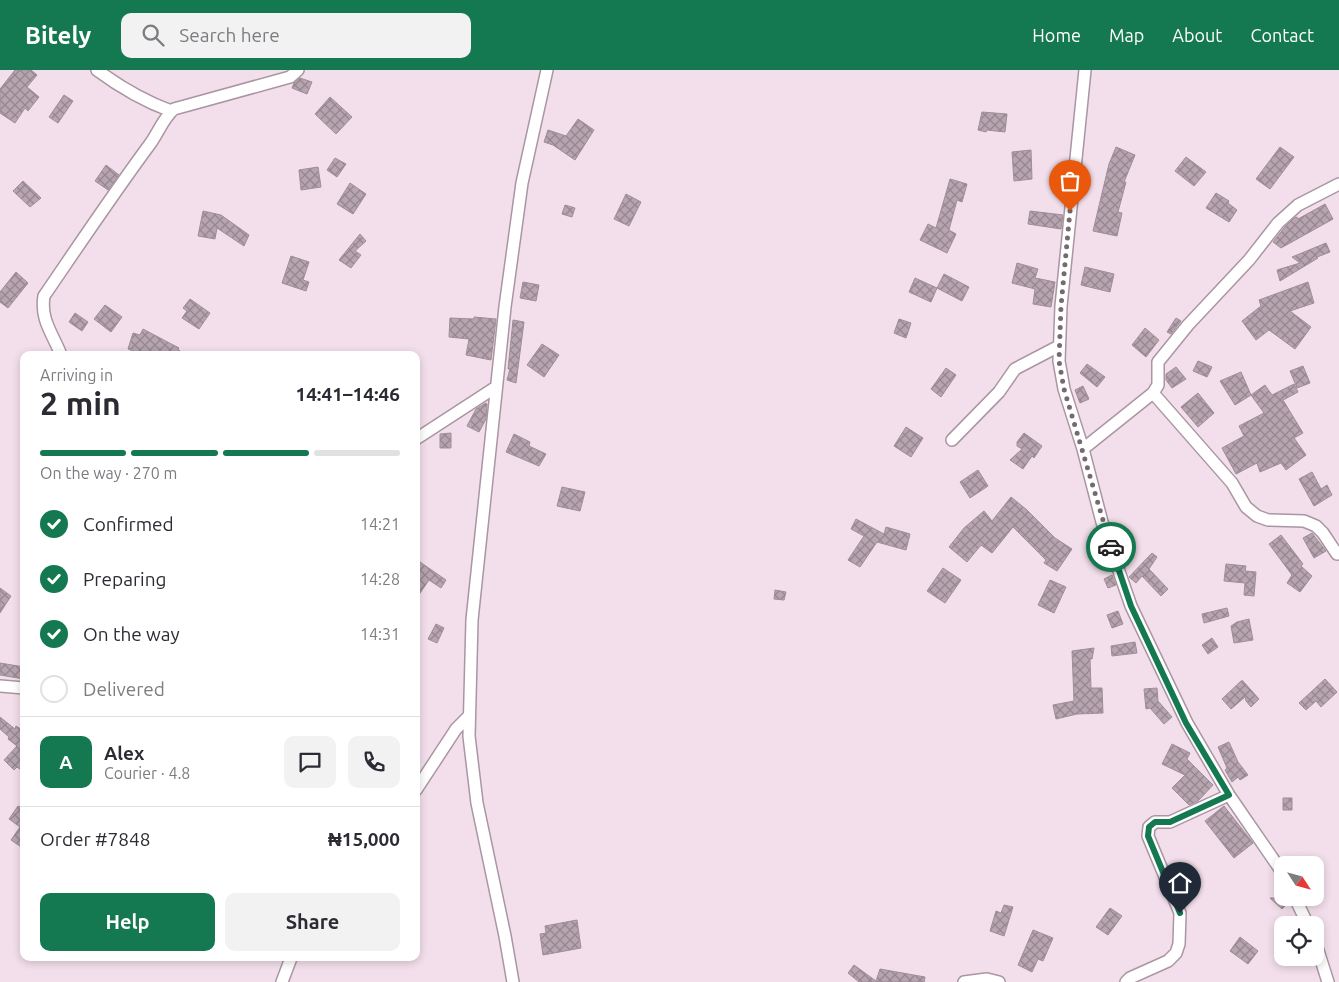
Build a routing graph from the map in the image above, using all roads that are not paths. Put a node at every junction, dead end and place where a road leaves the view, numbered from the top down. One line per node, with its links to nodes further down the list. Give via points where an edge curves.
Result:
1 (97, 70): 5 (street, via 147,101)
2 (298, 70): 5 (street, via 290,77)
3 (547, 70): 9 (street, via 522,183)
4 (1085, 70): 7 (street, via 1065,258)
5 (171, 110): 8 (street, via 44,296 44,318)
6 (1339, 184): 10 (street, via 1298,205 1285,217 1188,325 1158,362 1158,385)
7 (1060, 346): 12 (street, via 1015,369 999,392); 13 (street, via 1064,389)
8 (60, 351)
9 (496, 387): 11 (street); 17 (street, via 472,620)
10 (1153, 393): 13 (street); 14 (street, via 1232,484 1246,507 1268,520 1304,521 1316,526)
11 (420, 436)
12 (952, 440)
13 (1083, 449): 19 (street, via 1102,522 1131,606 1186,723)
14 (1337, 554)
15 (0, 686): 16 (street)
16 (20, 688)
17 (470, 716): 18 (street, via 456,729); 24 (street, via 469,736 477,803)
18 (420, 784)
19 (1229, 795): 20 (street); 27 (street, via 1170,822 1155,822 1149,827 1148,836 1180,913 1179,944 1168,961)
20 (1274, 860)
21 (290, 961): 23 (street)
22 (1323, 966): 28 (street)
23 (282, 982)
24 (513, 982)
25 (964, 982): 26 (street, via 988,979)
26 (999, 982)
27 (1126, 982)
28 (1328, 982)

